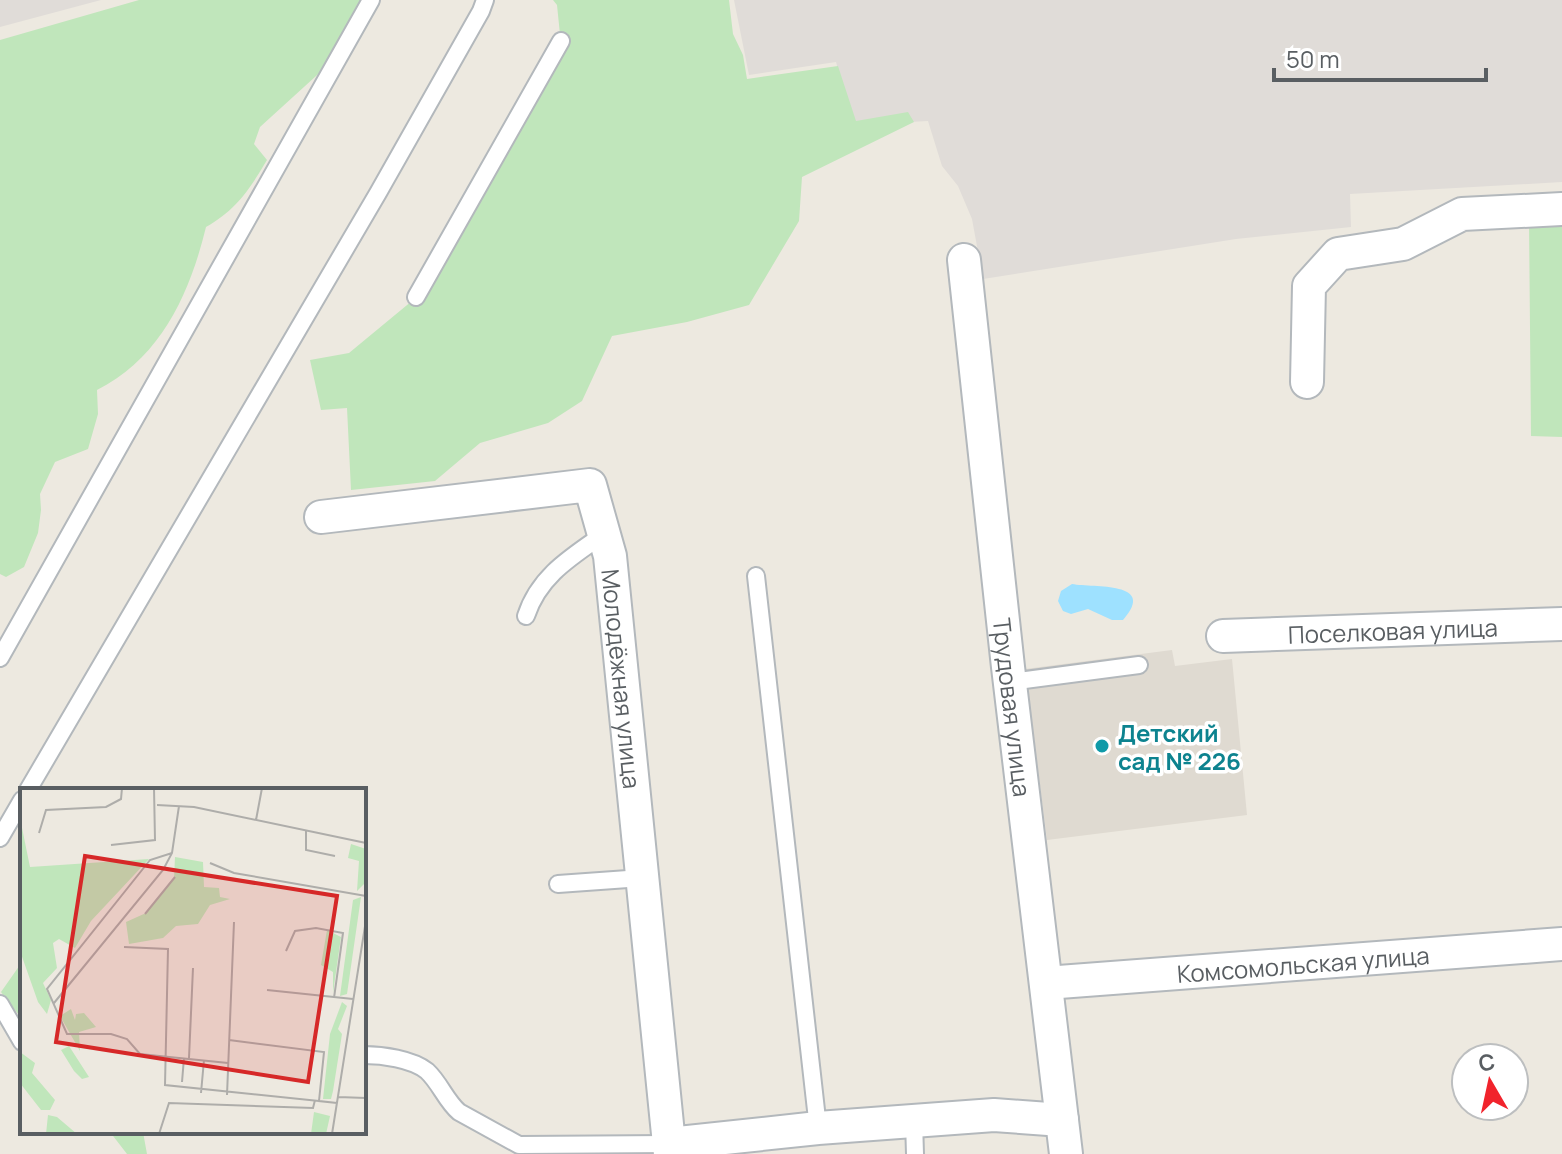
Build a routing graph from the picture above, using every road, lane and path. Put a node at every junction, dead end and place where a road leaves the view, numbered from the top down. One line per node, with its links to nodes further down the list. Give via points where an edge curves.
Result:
1 (371, 0): 14 (lane)
2 (485, 0): 17 (lane, via 378,193)
3 (561, 41): 6 (lane)
4 (1562, 209): 7 (street, via 1462,214 1403,244 1338,254 1309,286)
5 (964, 260): 16 (street, Трудовая улица)
6 (416, 297)
7 (1307, 382)
8 (321, 517): 9 (street, Молодёжная улица, via 590,485)
9 (604, 534): 11 (lane, via 560,566 532,595); 20 (street, Молодёжная улица)
10 (756, 576): 29 (lane)
11 (526, 616)
12 (1562, 624): 13 (street, Поселковая улица)
13 (1223, 636)
14 (0, 658)
15 (1139, 665): 16 (lane)
16 (1010, 682): 23 (street, Трудовая улица)
17 (29, 788)
18 (20, 803): 19 (lane)
19 (0, 838)
20 (642, 878): 21 (lane); 30 (street, Молодёжная улица)
21 (558, 884)
22 (1562, 944): 23 (street, Комсомольская улица)
23 (1046, 980): 27 (street, Трудовая улица)
24 (0, 1004): 25 (lane)
25 (20, 1039)
26 (366, 1055): 30 (lane, via 388,1055 426,1071 451,1106 519,1145)
27 (1062, 1120): 28 (street, via 994,1115); 32 (street, Трудовая улица)
28 (914, 1121): 29 (street); 31 (lane)
29 (799, 1133): 30 (street)
30 (669, 1149)
31 (915, 1154)
32 (1066, 1154)

